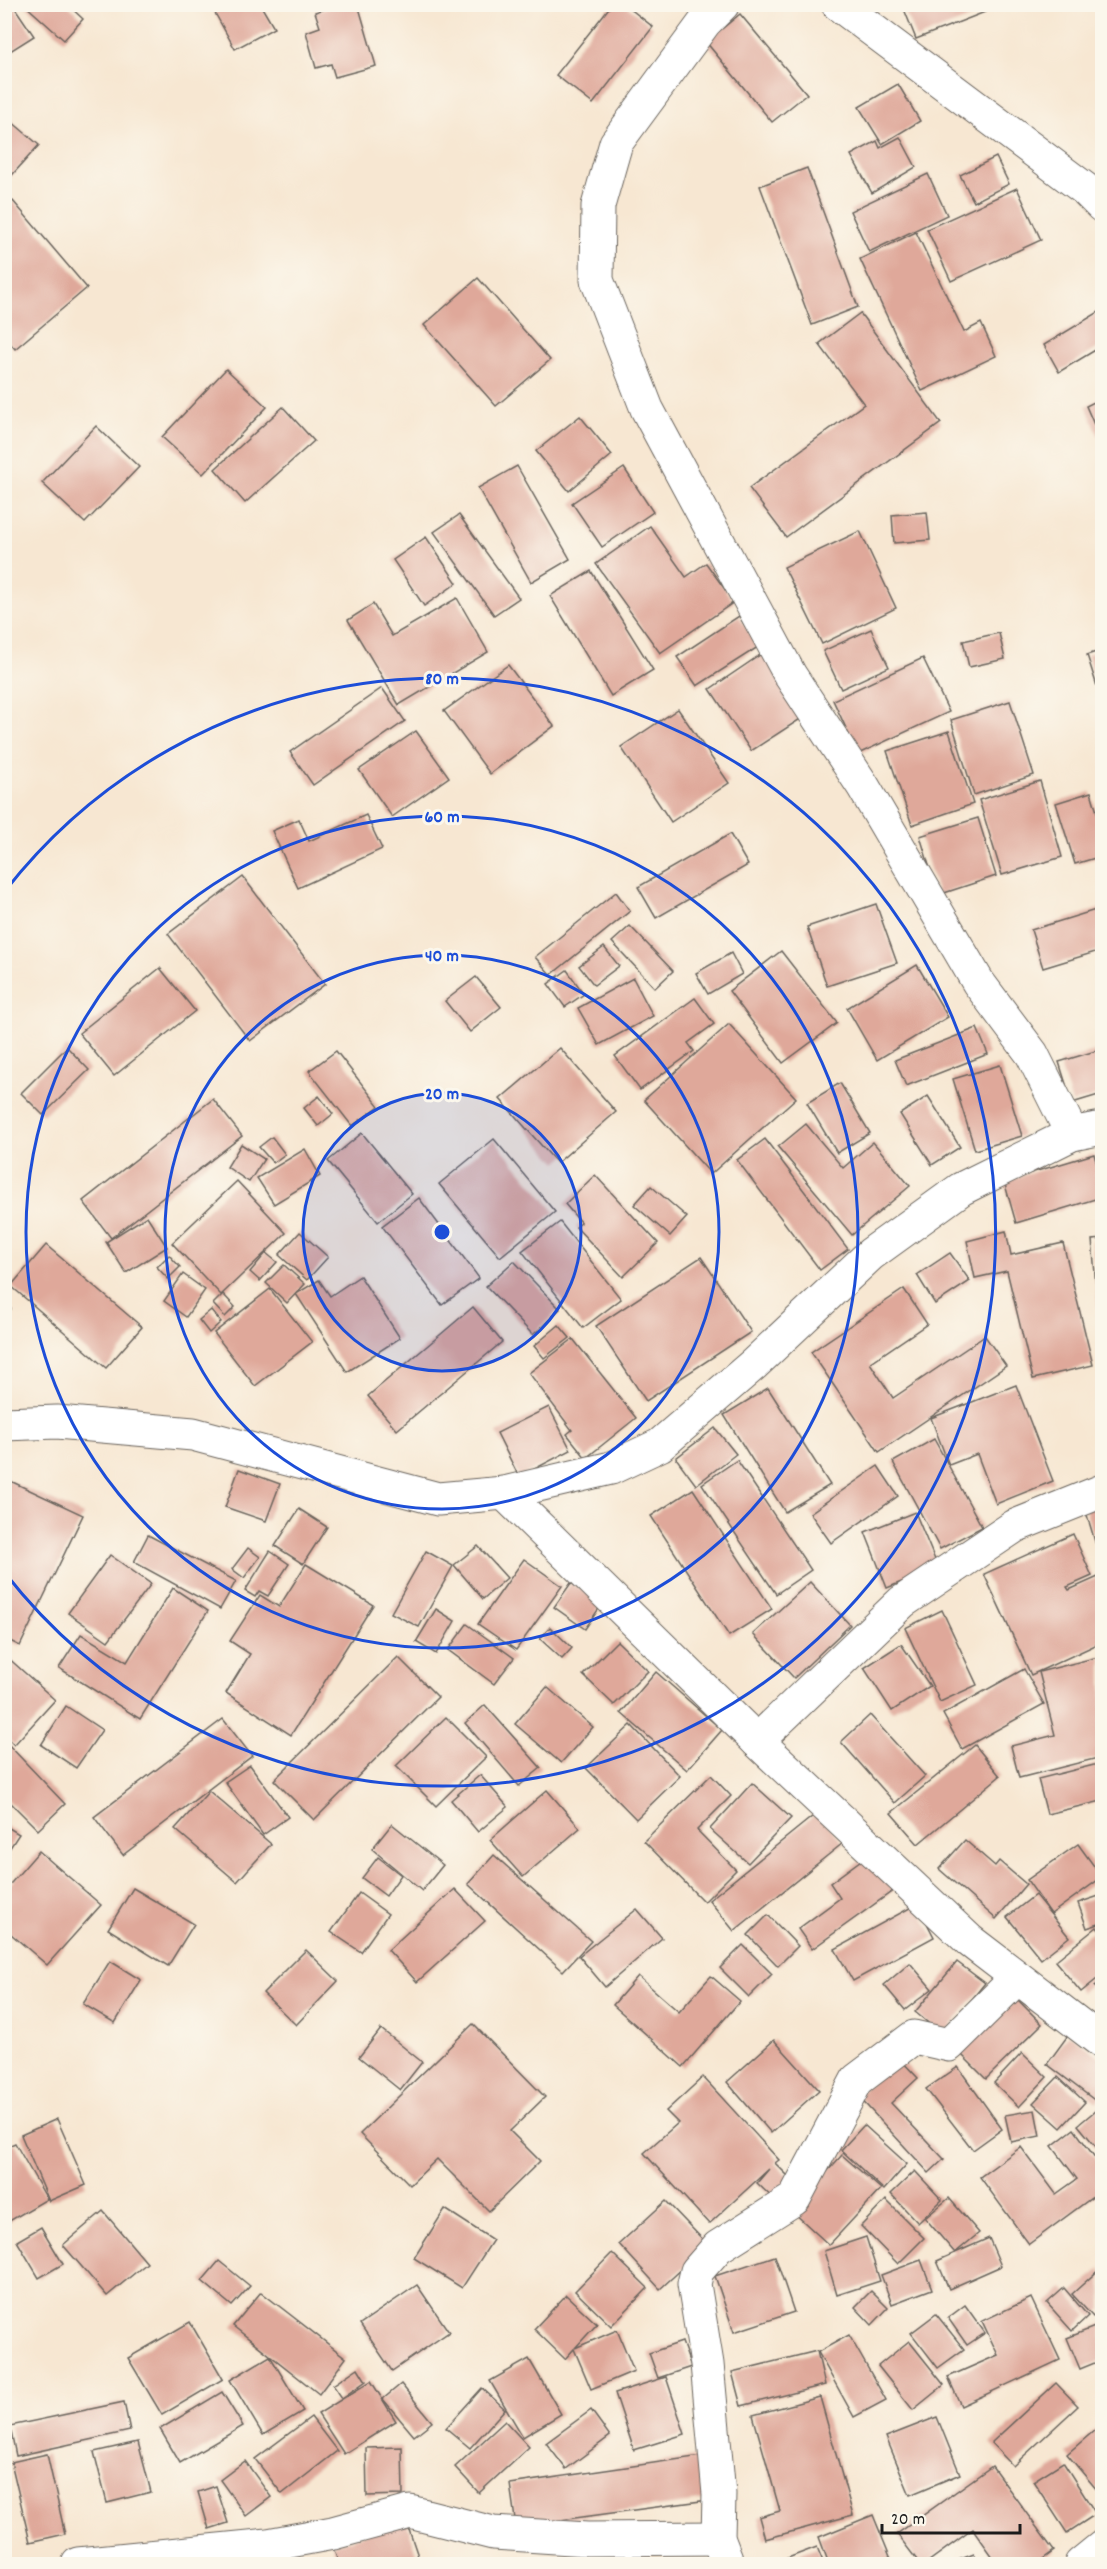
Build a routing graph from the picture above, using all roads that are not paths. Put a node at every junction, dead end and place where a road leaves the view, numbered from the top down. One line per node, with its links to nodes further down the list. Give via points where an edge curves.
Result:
1 (723, 4): 4 (street, via 705,22 616,143 598,206 597,280 647,410 790,675 863,786 978,982)
2 (838, 4): 3 (street, via 1085,189)
3 (1102, 206)
4 (1087, 1131): 7 (street, via 961,1189 871,1254 754,1364 660,1445 611,1468)
5 (4, 1424): 7 (street, via 57,1422 193,1434 438,1499)
6 (1102, 1491): 8 (street, via 1015,1526 902,1602)
7 (504, 1493): 8 (street)
8 (757, 1741): 9 (street, via 962,1934)
9 (1017, 1978): 10 (street); 12 (street, via 949,2045 914,2037 857,2080 794,2199 718,2247 697,2271 694,2284 707,2364)
10 (1102, 2042)
11 (1102, 2547): 15 (street)
12 (723, 2551): 13 (street)
13 (583, 2552): 14 (street, via 410,2512 333,2533 268,2545)
14 (78, 2565)
15 (1081, 2565)

